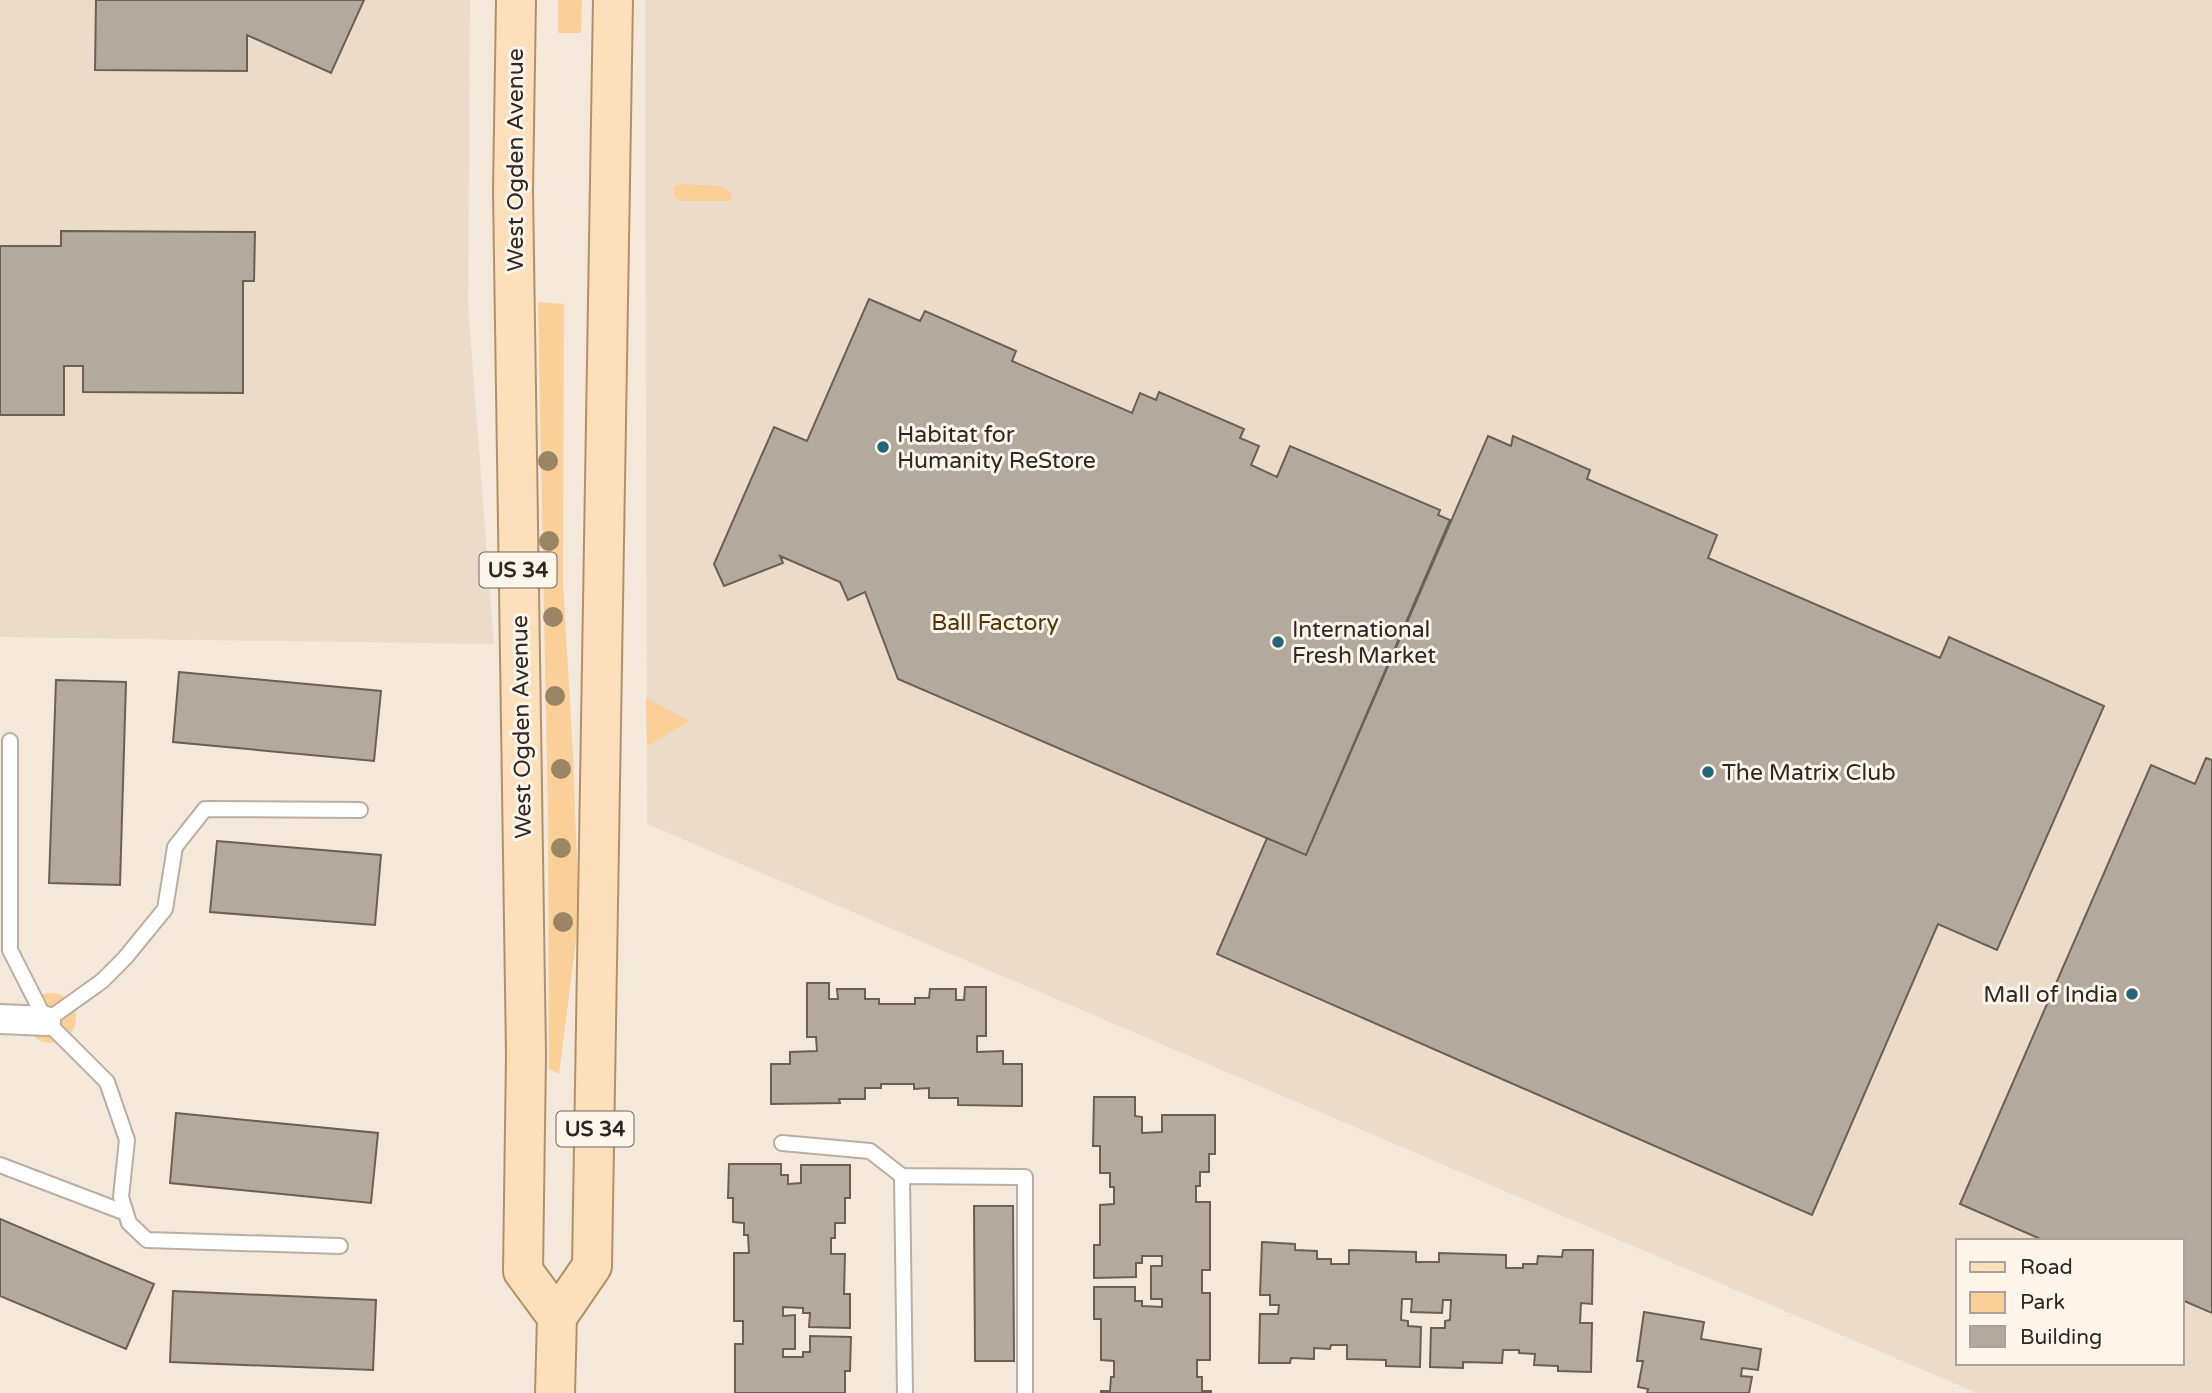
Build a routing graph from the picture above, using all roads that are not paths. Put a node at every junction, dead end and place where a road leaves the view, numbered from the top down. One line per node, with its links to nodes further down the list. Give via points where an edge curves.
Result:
1 (516, 0): 12 (main road, West Ogden Avenue / US 34, via 513,191 526,1055 523,1271)
2 (613, 0): 12 (main road, US 34, via 592,1266)
3 (10, 741): 6 (lane, via 10,950)
4 (360, 810): 6 (lane, via 205,809 175,847 165,909 102,981)
5 (0, 1019): 6 (street)
6 (46, 1021): 10 (lane, via 107,1082 127,1140 121,1197)
7 (782, 1143): 9 (lane, via 870,1151)
8 (0, 1165): 10 (lane)
9 (902, 1176): 14 (lane); 15 (lane, via 1025,1177)
10 (126, 1213): 11 (lane, via 129,1223 147,1240)
11 (340, 1246)
12 (557, 1317): 13 (main road)
13 (555, 1393)
14 (905, 1393)
15 (1025, 1393)

